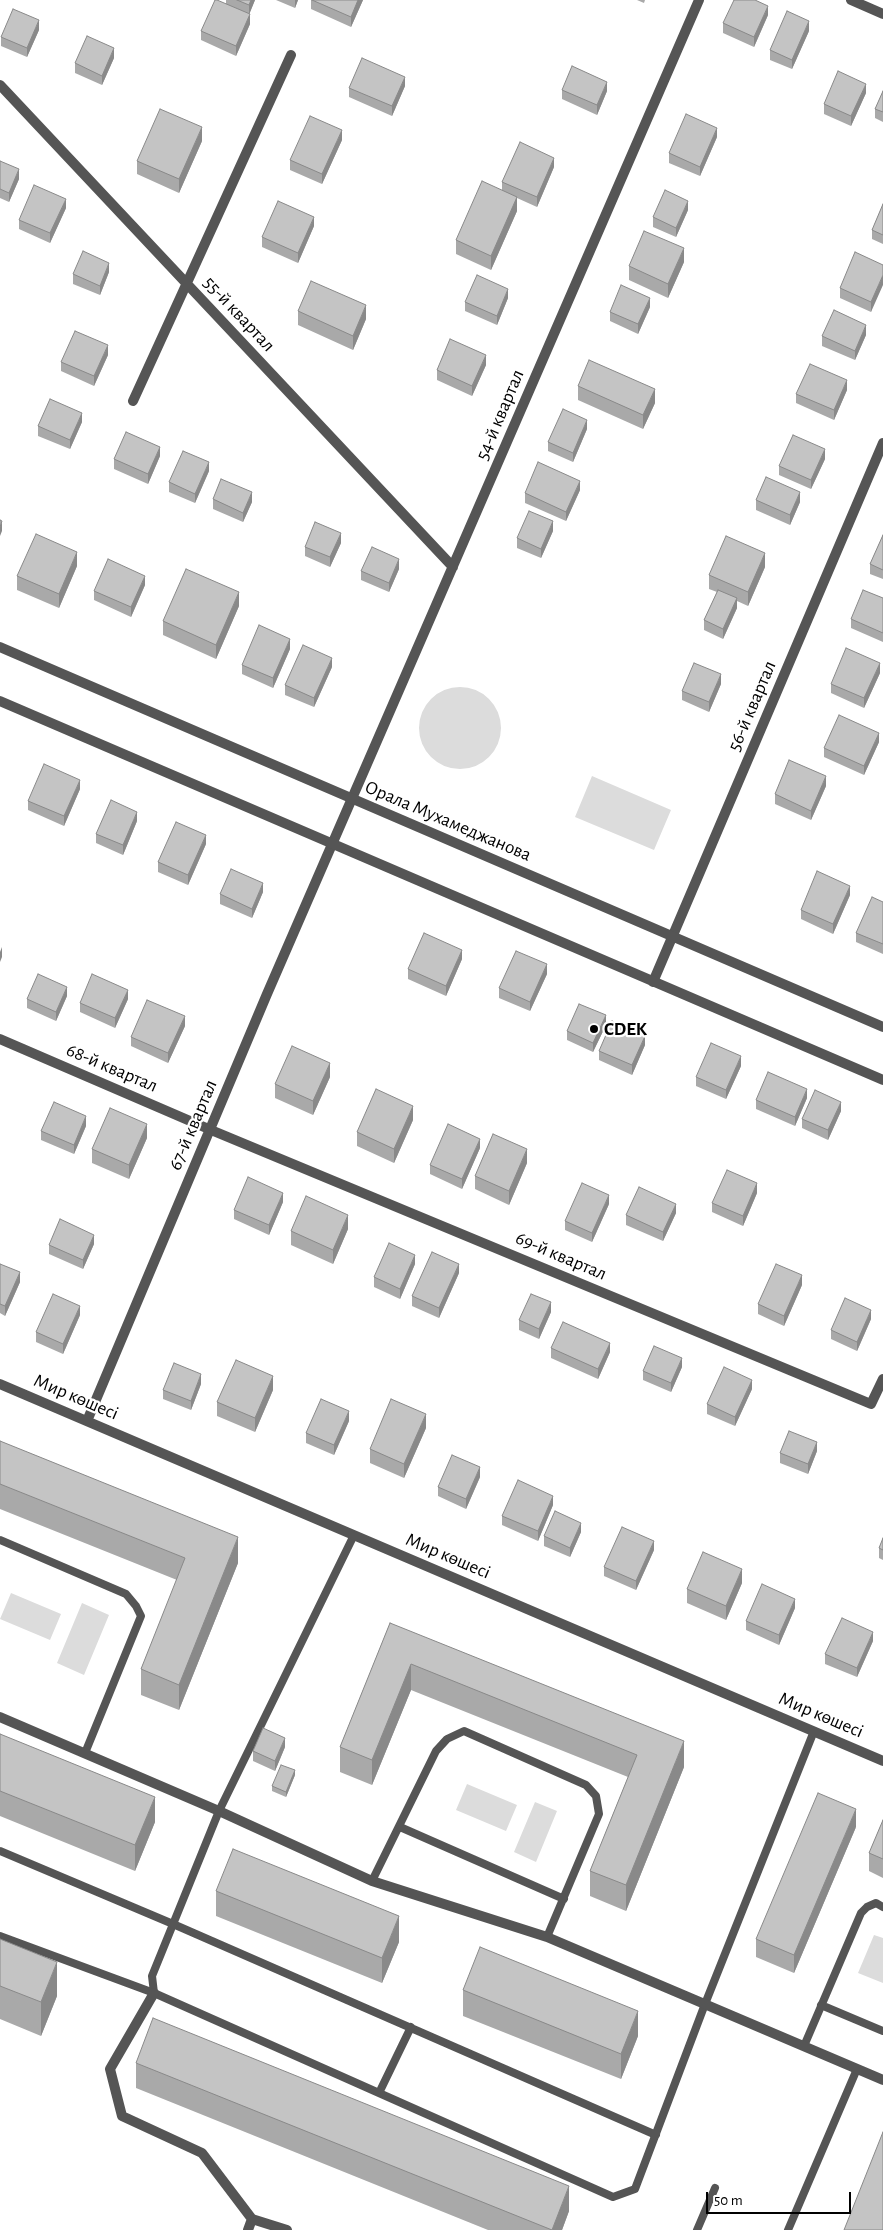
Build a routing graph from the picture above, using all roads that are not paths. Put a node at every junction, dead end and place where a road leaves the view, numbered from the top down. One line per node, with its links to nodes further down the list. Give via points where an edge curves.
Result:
1 (698, 0): 9 (street, 54-й квартал)
2 (851, 0): 3 (street)
3 (883, 14)
4 (291, 55): 6 (street)
5 (0, 85): 6 (street, 55-й квартал)
6 (188, 285): 7 (street); 9 (street, 55-й квартал)
7 (133, 401)
8 (883, 443): 14 (street, 56-й квартал)
9 (453, 566): 12 (street, 54-й квартал)
10 (0, 647): 12 (street, Орала Мухамеджанова)
11 (0, 701): 13 (street)
12 (352, 799): 13 (street, 54-й квартал); 14 (street, Орала Мухамеджанова)
13 (333, 844): 15 (street); 19 (street, 67-й квартал)
14 (672, 936): 15 (street, 56-й квартал); 16 (street, Орала Мухамеджанова)
15 (653, 982): 18 (street)
16 (883, 1027)
17 (0, 1039): 19 (street, 68-й квартал)
18 (883, 1080)
19 (211, 1130): 20 (street, 69-й квартал, via 871,1404); 22 (street, 67-й квартал)
20 (883, 1378)
21 (0, 1384): 22 (street, Мир көшесі)
22 (87, 1421): 23 (street, Мир көшесі)
23 (354, 1535): 26 (street, Мир көшесі); 29 (lane)
24 (0, 1540): 27 (lane, via 126,1594 141,1616)
25 (0, 1717): 27 (street)
26 (814, 1731): 28 (street, Мир көшесі); 39 (lane)
27 (85, 1754): 29 (street)
28 (883, 1761)
29 (219, 1811): 32 (street); 35 (lane)
30 (400, 1827): 32 (lane); 33 (lane); 33 (lane, via 436,1751 447,1739 464,1731 586,1784 596,1796 599,1814)
31 (0, 1851): 35 (lane)
32 (372, 1880): 37 (street)
33 (564, 1899): 37 (lane)
34 (883, 1906): 40 (lane, via 876,1904 861,1913)
35 (173, 1924): 38 (lane, via 152,1976); 41 (lane)
36 (0, 1936): 38 (lane)
37 (547, 1937): 39 (street)
38 (154, 1993): 46 (lane); 49 (street, via 110,2069 122,2116 202,2152)
39 (705, 2004): 43 (street); 47 (lane)
40 (822, 2005): 42 (lane); 43 (lane)
41 (411, 2026): 46 (lane); 47 (lane)
42 (883, 2031)
43 (804, 2046): 44 (street)
44 (857, 2069): 45 (street); 53 (lane)
45 (883, 2080)
46 (379, 2093): 47 (lane, via 613,2197 635,2189)
47 (656, 2135)
48 (715, 2188): 52 (lane)
49 (252, 2219): 50 (street); 51 (street)
50 (248, 2230)
51 (287, 2230)
52 (697, 2230)
53 (788, 2230)

